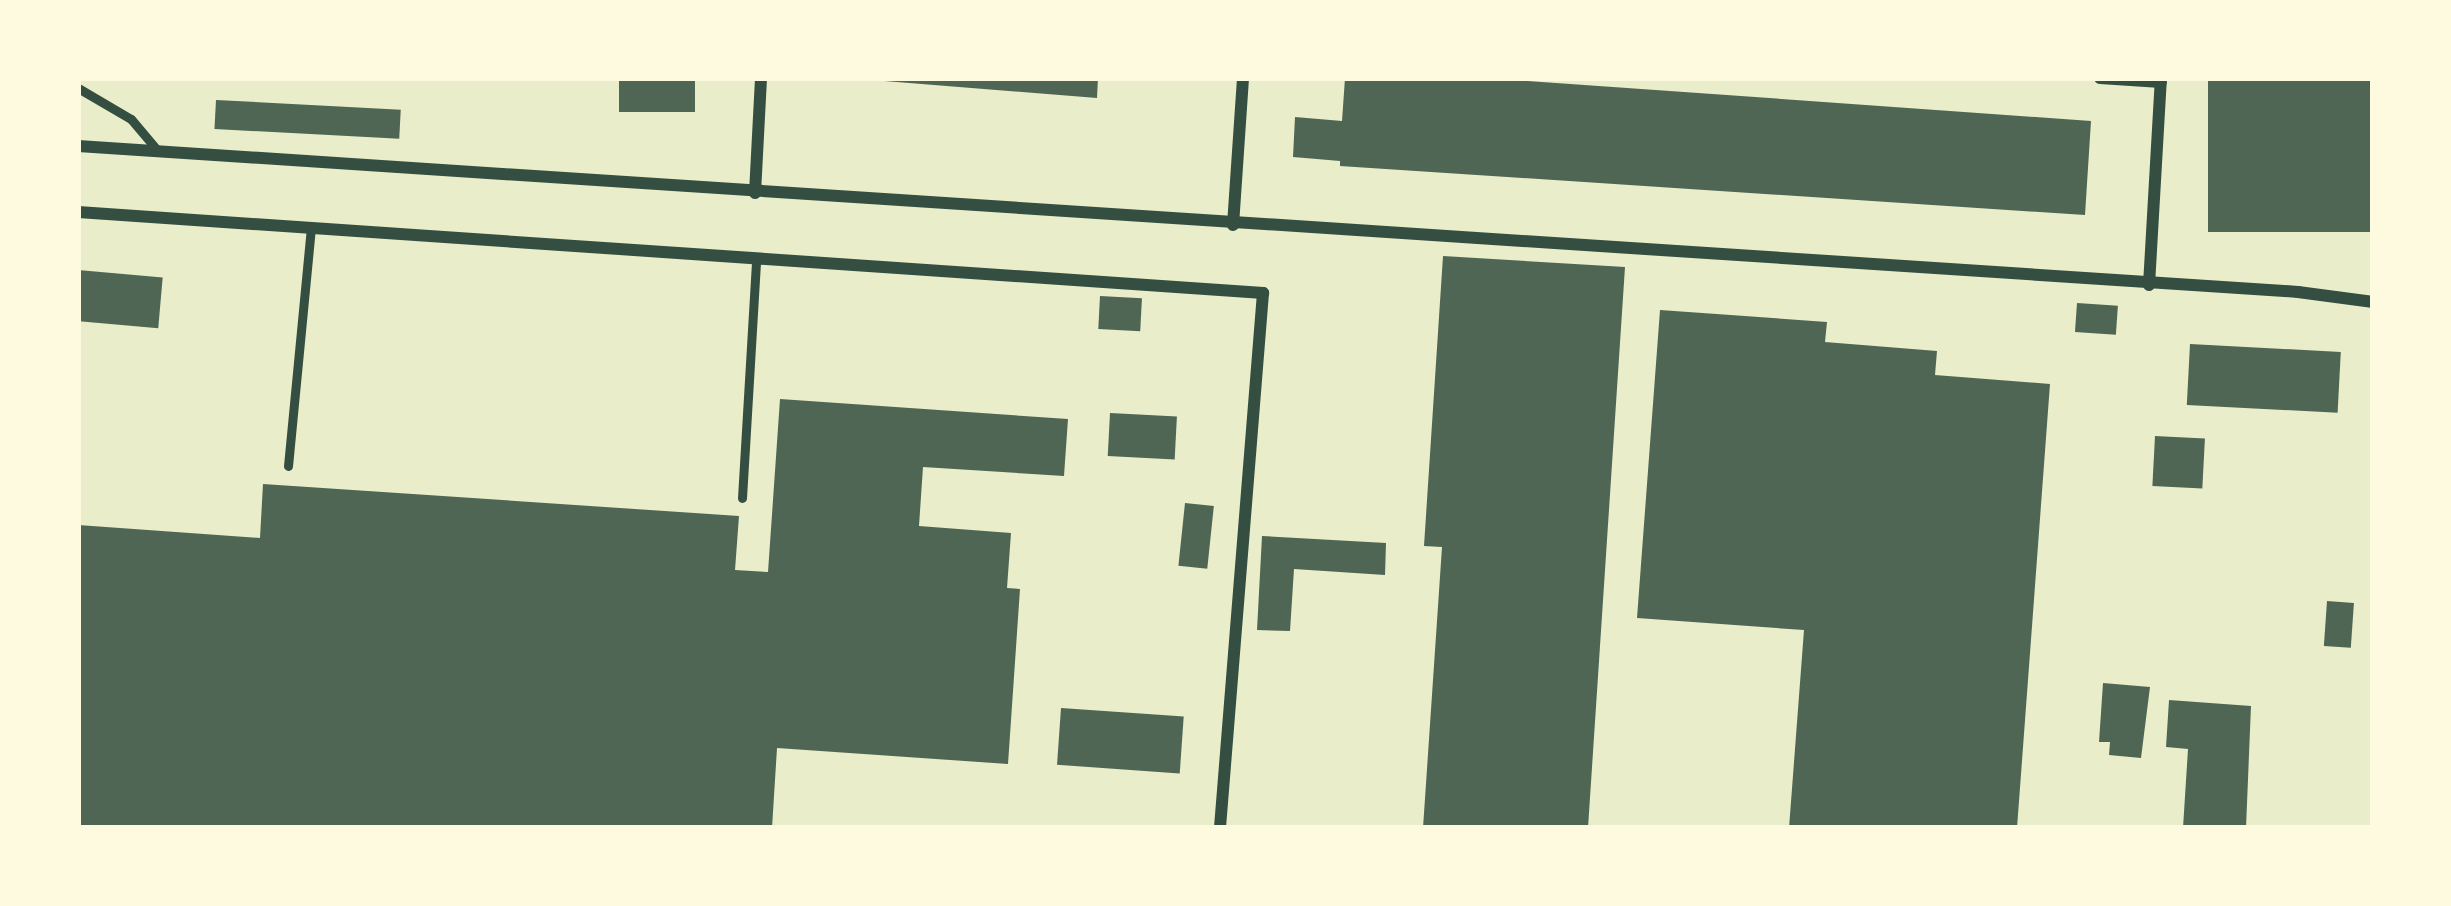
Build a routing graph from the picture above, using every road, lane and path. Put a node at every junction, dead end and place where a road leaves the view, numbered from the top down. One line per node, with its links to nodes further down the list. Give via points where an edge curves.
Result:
1 (761, 78): 8 (street)
2 (1243, 78): 10 (street)
3 (2100, 78): 4 (street)
4 (2161, 80): 13 (street)
5 (78, 88): 7 (lane, via 131,119)
6 (78, 146): 7 (street)
7 (158, 151): 8 (street)
8 (754, 193): 10 (street)
9 (78, 212): 11 (street)
10 (1233, 225): 13 (street)
11 (311, 228): 12 (street); 15 (lane)
12 (757, 260): 16 (lane); 17 (street, via 1263,293)
13 (2149, 285): 14 (street)
14 (2373, 302)
15 (288, 466)
16 (742, 498)
17 (1220, 828)

